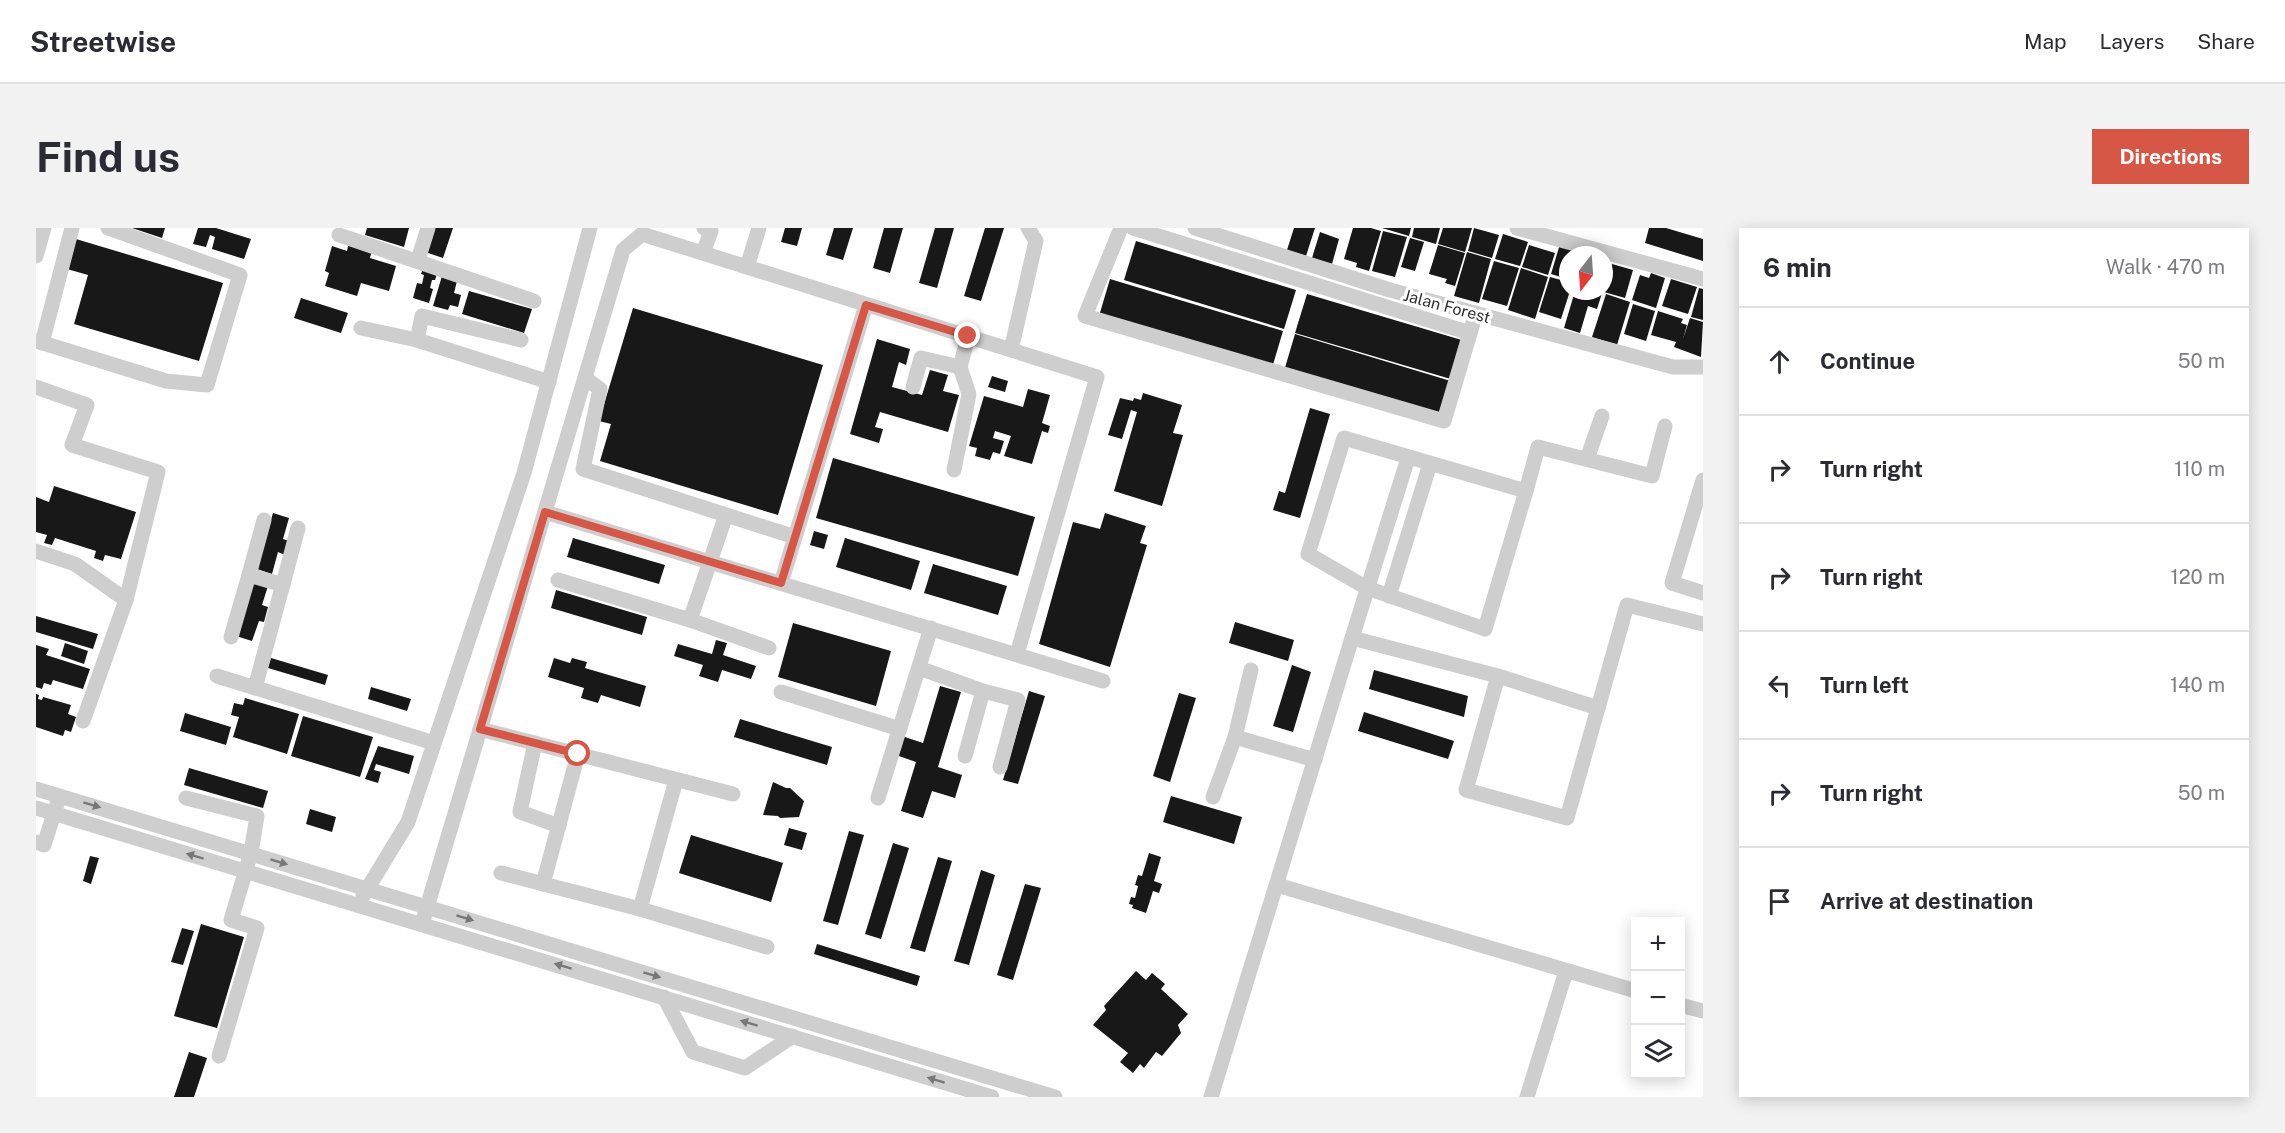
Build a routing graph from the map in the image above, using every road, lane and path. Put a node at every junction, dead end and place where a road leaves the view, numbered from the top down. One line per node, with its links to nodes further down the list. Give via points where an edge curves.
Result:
1 (45, 228): 17 (street)
2 (72, 228): 29 (street)
3 (108, 228): 29 (street, via 240,275 207,385 166,381)
4 (428, 228): 18 (street)
5 (590, 228): 34 (street)
6 (704, 228): 16 (street, via 711,231)
7 (759, 228): 19 (street)
8 (1028, 228): 30 (street, via 1036,241)
9 (1122, 228): 25 (street, via 1085,316 1444,422)
10 (1133, 228): 25 (street)
11 (1195, 228): 23 (street, Jalan Forest)
12 (1517, 228): 13 (street)
13 (1539, 231): 20 (street)
14 (339, 235): 15 (street)
15 (360, 235): 18 (street)
16 (703, 254): 19 (street); 33 (street, via 642,234 623,250)
17 (36, 256)
18 (418, 260): 21 (street)
19 (747, 267): 22 (street)
20 (1703, 279)
21 (534, 301)
22 (866, 305): 26 (street); 49 (street)
23 (1476, 313): 25 (street); 32 (street, Jalan Forest, via 1673,367)
24 (361, 328): 27 (street)
25 (1470, 333)
26 (968, 336): 30 (street); 31 (street)
27 (417, 340): 28 (street, via 422,316); 34 (street)
28 (521, 340)
29 (39, 342)
30 (1011, 350): 66 (street, via 1097,377)
31 (960, 367): 36 (street, via 921,358); 42 (street, via 969,394)
32 (1703, 367)
33 (585, 378): 45 (street); 46 (street, via 600,389 583,469)
34 (549, 382): 80 (street, via 524,473)
35 (36, 387): 59 (street, via 87,405 72,445 158,472)
36 (914, 387)
37 (1602, 416): 40 (street)
38 (1665, 426): 40 (street, via 1652,476)
39 (1408, 458): 41 (street); 56 (street); 56 (street, via 1344,438 1340,449 1308,554)
40 (1587, 459): 44 (street, via 1538,447)
41 (1431, 464): 44 (street); 58 (street)
42 (954, 470)
43 (1703, 480): 57 (street, via 1672,583)
44 (1526, 491): 58 (street, via 1485,628)
45 (545, 512): 51 (street); 77 (street)
46 (726, 515): 49 (street); 51 (street)
47 (264, 520): 52 (street)
48 (298, 528): 55 (street)
49 (795, 537): 54 (street)
50 (36, 551): 59 (street, via 75,564)
51 (710, 562): 54 (street); 60 (street)
52 (249, 575): 55 (street); 63 (street)
53 (558, 580): 60 (street)
54 (781, 583): 62 (street)
55 (283, 585): 72 (street)
56 (1367, 588): 58 (street); 64 (street)
57 (1703, 593)
58 (1389, 596)
59 (126, 600): 76 (street)
60 (690, 620): 65 (street)
61 (1703, 624): 75 (street, via 1627,605)
62 (931, 628): 66 (street); 67 (street)
63 (231, 637)
64 (1352, 638): 70 (street); 84 (street)
65 (769, 648)
66 (1017, 654): 71 (street)
67 (919, 668): 73 (street); 78 (street)
68 (1251, 670): 79 (street)
69 (217, 676): 72 (street)
70 (1498, 676): 75 (street); 75 (street, via 1466,790 1567,818)
71 (1102, 681)
72 (255, 688): 80 (street)
73 (983, 691): 83 (street); 85 (street, via 1018,700)
74 (781, 692): 78 (street)
75 (1598, 708)
76 (83, 721)
77 (480, 729): 81 (street); 104 (street)
78 (900, 729): 92 (street)
79 (1235, 737): 84 (street); 90 (street)
80 (434, 743): 102 (street, via 408,822)
81 (535, 743): 82 (street); 95 (street, via 520,812)
82 (578, 754): 86 (street); 95 (street)
83 (965, 756)
84 (1315, 760): 101 (street)
85 (1000, 766)
86 (676, 780): 88 (street); 105 (street)
87 (36, 789): 89 (street)
88 (734, 794)
89 (58, 795): 94 (street); 97 (street, one-way to 97)
90 (1214, 797)
91 (186, 798): 97 (street, via 257,816)
92 (878, 798)
93 (36, 808): 94 (street)
94 (55, 814): 96 (street, via 44,844); 98 (street, one-way to 94)
95 (559, 826): 100 (street)
96 (36, 842)
97 (251, 853): 98 (street); 102 (street, one-way to 102)
98 (246, 871): 103 (street); 114 (street, via 231,920 256,928)
99 (501, 873): 100 (street)
100 (543, 884): 105 (street)
101 (1277, 885): 108 (street); 117 (street)
102 (368, 888): 103 (street); 104 (street)
103 (357, 904): 106 (street)
104 (427, 906): 106 (street); 116 (street, one-way to 116)
105 (640, 909): 107 (street)
106 (422, 924): 110 (street, one-way to 106)
107 (767, 947)
108 (1566, 971): 109 (street); 118 (street)
109 (1631, 990)
110 (664, 997): 113 (street, one-way to 110); 113 (street, via 693,1052 745,1068)
111 (1685, 1006): 112 (street)
112 (1703, 1011)
113 (793, 1036): 115 (street, one-way to 113)
114 (219, 1056)
115 (992, 1097)
116 (1055, 1097)
117 (1212, 1097)
118 (1527, 1097)

